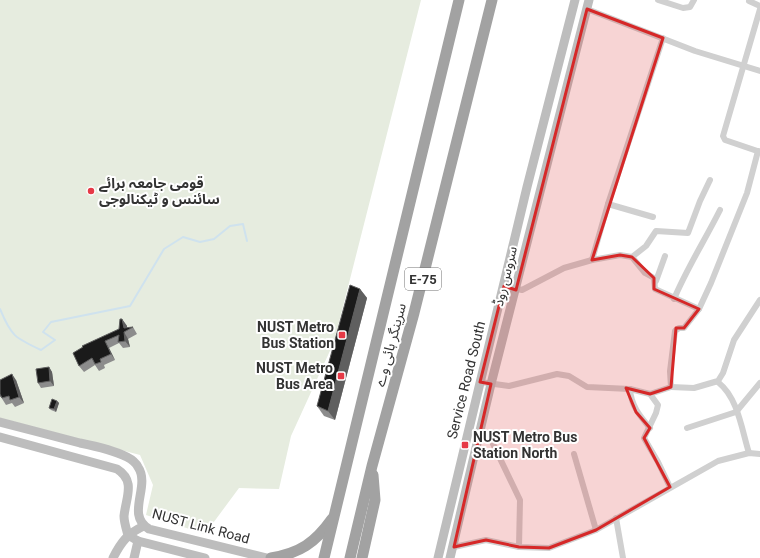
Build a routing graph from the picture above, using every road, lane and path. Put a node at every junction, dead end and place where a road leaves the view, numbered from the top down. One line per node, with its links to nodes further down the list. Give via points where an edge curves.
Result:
1 (459, 0): 46 (highway, سرینگر ہائی وے / E-75)
2 (492, 0): 44 (highway, سرینگر ہائی وے / E-75, via 414,313)
3 (575, 0): 21 (main road, Service Road South)
4 (658, 0): 5 (street, via 683,8 690,7)
5 (694, 0)
6 (749, 0): 8 (street)
7 (588, 4): 9 (street); 22 (main road, سروس روڈ)
8 (760, 8): 10 (street)
9 (663, 38): 10 (street); 14 (street)
10 (742, 66): 11 (street); 12 (street, via 723,138)
11 (760, 71)
12 (759, 151): 25 (street, via 747,193)
13 (710, 180): 18 (street, via 688,233 656,231 646,246)
14 (608, 204): 16 (street); 19 (street)
15 (720, 210): 23 (street)
16 (653, 217)
17 (665, 256): 20 (street)
18 (632, 257): 19 (street, via 620,255); 20 (street, via 645,273)
19 (592, 260): 22 (street, via 564,268 522,290)
20 (656, 281): 23 (street, via 655,289)
21 (504, 286): 22 (street); 26 (main road, Service Road South)
22 (516, 290): 27 (main road, سروس روڈ)
23 (674, 298): 25 (street)
24 (760, 300): 32 (street, via 734,340 718,381 694,388)
25 (699, 309): 32 (street, via 689,324 675,331 670,371)
26 (495, 322): 27 (main road); 28 (main road, Service Road South)
27 (508, 324): 31 (main road, سروس روڈ)
28 (480, 382): 31 (street); 62 (main road, Service Road South)
29 (718, 383): 35 (street, via 728,391)
30 (760, 383): 35 (street)
31 (491, 384): 33 (street, via 509,386 557,374 569,376 594,389); 52 (main road, سروس روڈ)
32 (671, 387): 34 (street)
33 (630, 388): 34 (street); 37 (street, via 630,398 636,412)
34 (650, 394): 37 (street, via 658,405)
35 (736, 412): 38 (street); 41 (street)
36 (0, 422): 48 (main road, NUST Link Road, via 128,457 139,468 141,475 138,516)
37 (650, 428): 45 (street, via 644,438)
38 (687, 428)
39 (0, 437): 50 (main road, via 107,465 125,474 129,485 124,517)
40 (493, 444): 53 (street, via 520,500)
41 (749, 453): 43 (street); 45 (street, via 718,461)
42 (574, 454): 49 (street)
43 (760, 454)
44 (372, 466): 60 (highway, سرینگر ہائی وے / E-75); 61 (highway, via 375,500)
45 (670, 487): 47 (street)
46 (336, 513): 58 (highway, via 320,535 303,548); 59 (highway, سرینگر ہائی وے / E-75)
47 (616, 518): 49 (street); 64 (street)
48 (144, 526): 50 (main road); 57 (main road, NUST Link Road)
49 (596, 530): 53 (street, via 549,548)
50 (128, 534): 51 (main road); 54 (main road)
51 (138, 541): 55 (main road); 56 (main road)
52 (454, 547): 53 (street, via 486,540); 63 (main road, سروس روڈ)
53 (519, 547)
54 (113, 558)
55 (134, 558)
56 (205, 558)
57 (267, 558)
58 (271, 558)
59 (324, 558)
60 (350, 558)
61 (362, 558)
62 (438, 558)
63 (450, 558)
64 (623, 558)

